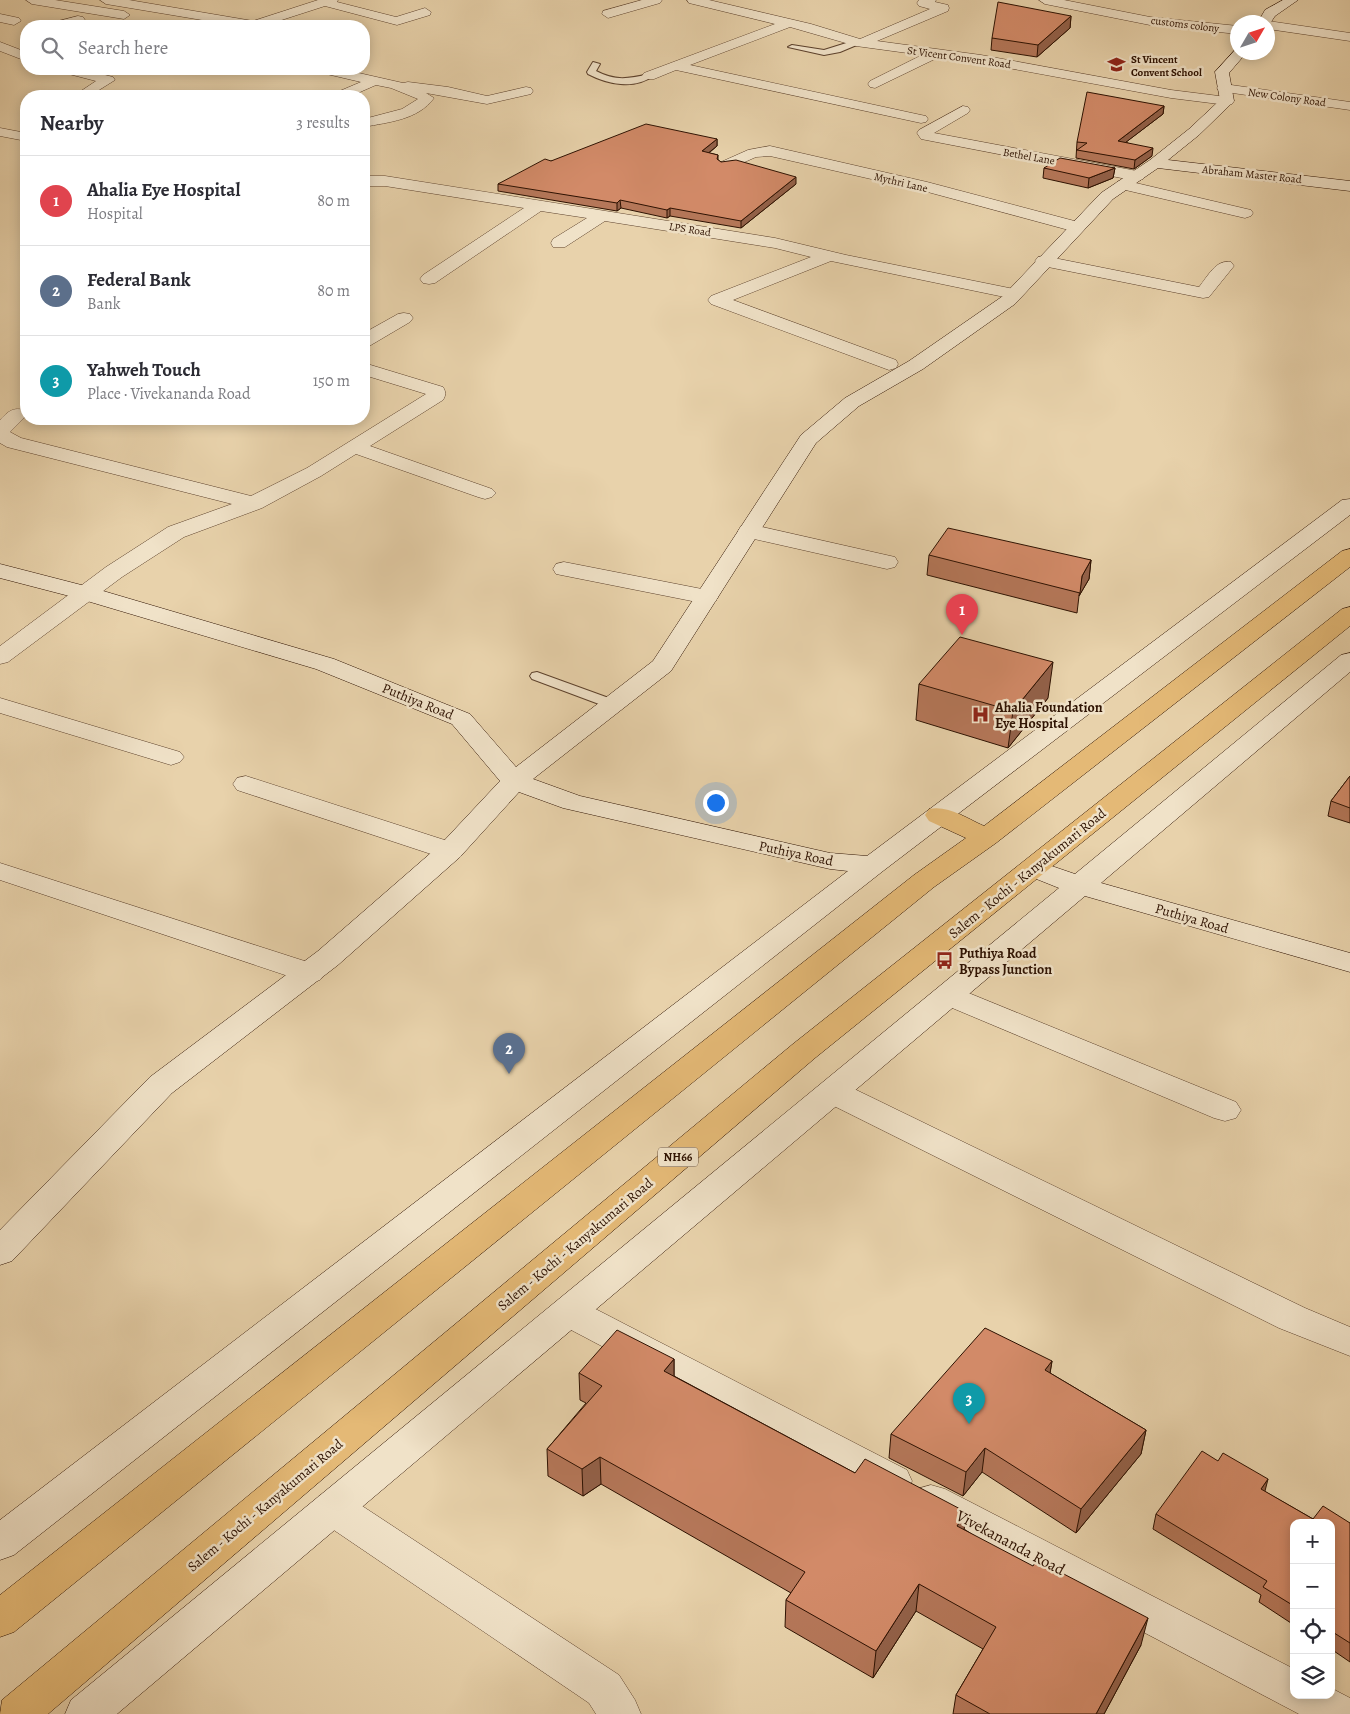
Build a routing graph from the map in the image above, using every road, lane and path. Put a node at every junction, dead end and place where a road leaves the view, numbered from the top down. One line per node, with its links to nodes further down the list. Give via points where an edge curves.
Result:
1 (32, 0): 13 (street)
2 (106, 0): 14 (street)
3 (656, 0): 10 (street)
4 (693, 0): 17 (street, St Vicent Convent Road)
5 (930, 0): 23 (street, via 922,3 943,8)
6 (1045, 0): 19 (street, customs colony, via 1150,21)
7 (1292, 0): 11 (street)
8 (327, 1): 9 (street, via 397,21); 15 (street)
9 (425, 12)
10 (608, 14)
11 (1269, 15)
12 (0, 18): 16 (street)
13 (139, 19)
14 (218, 20)
15 (270, 20)
16 (14, 21)
17 (789, 23): 23 (street, St Vicent Convent Road); 30 (street)
18 (1275, 26): 20 (street)
19 (1230, 29)
20 (1350, 37)
21 (15, 38): 22 (street)
22 (0, 41)
23 (858, 42): 25 (lane, via 825,54); 26 (street, St Vicent Convent Road)
24 (0, 46): 27 (street)
25 (792, 47)
26 (937, 53): 36 (street); 40 (street, St Vicent Convent Road, via 1170,94)
27 (20, 54)
28 (1233, 60): 40 (street, via 1222,72)
29 (596, 64): 33 (lane, via 591,72 611,82 621,83)
30 (675, 66): 33 (street); 43 (street)
31 (89, 75): 37 (street, via 108,80)
32 (352, 75): 34 (street)
33 (649, 76)
34 (376, 80): 35 (street); 38 (street)
35 (394, 84): 39 (street, via 487,100); 44 (street, via 427,98 420,107)
36 (875, 84)
37 (90, 90)
38 (354, 90)
39 (526, 91)
40 (1226, 94): 41 (street, New Colony Road); 48 (street, via 1194,132)
41 (1350, 106)
42 (963, 110): 48 (street, Bethel Lane, via 924,133 951,142)
43 (921, 119)
44 (370, 122)
45 (3, 134): 46 (street)
46 (20, 135)
47 (726, 165): 54 (street, Mythri Lane, via 753,153 770,151 928,187)
48 (1138, 175): 50 (street, Abraham Master Road); 52 (street); 54 (street, via 1107,196)
49 (370, 181): 51 (street, LPS Road)
50 (1350, 186)
51 (539, 205): 53 (street, LPS Road); 59 (street)
52 (1245, 213)
53 (603, 215): 55 (street); 56 (street, LPS Road, via 775,243)
54 (1076, 227): 57 (street)
55 (559, 243)
56 (829, 256): 60 (street, LPS Road); 63 (street, via 717,300)
57 (1044, 260): 58 (street, via 1203,293); 60 (street)
58 (1225, 266)
59 (429, 279)
60 (1014, 294): 71 (street, via 916,364 852,402 808,439)
61 (404, 318): 62 (street)
62 (370, 338)
63 (890, 364)
64 (370, 371): 67 (street, via 436,391 436,396)
65 (17, 414): 66 (street)
66 (0, 433): 69 (street, via 14,443)
67 (354, 447): 68 (street); 69 (street)
68 (485, 493)
69 (254, 503): 76 (street, via 176,532)
70 (1350, 506): 87 (street)
71 (749, 531): 73 (street); 77 (street)
72 (1350, 556): 88 (highway)
73 (887, 562)
74 (564, 569): 77 (street)
75 (0, 571): 76 (street, Puthiya Road)
76 (86, 593): 79 (street); 85 (street, Puthiya Road, via 325,664 461,719)
77 (707, 597): 82 (street, via 662,666)
78 (1350, 614): 91 (highway, Salem - Kochi - Kanyakumari Road / NH66)
79 (0, 658)
80 (1350, 660): 93 (street)
81 (537, 676): 82 (lane)
82 (612, 704): 85 (street)
83 (0, 705): 84 (street)
84 (171, 757)
85 (514, 781): 89 (street); 90 (street, Puthiya Road, via 572,802 830,861)
86 (246, 784): 89 (street)
87 (938, 815): 88 (highway); 90 (street)
88 (986, 837): 104 (highway, via 924,881)
89 (450, 851): 95 (street)
90 (873, 865): 103 (street)
91 (1034, 868): 93 (street, Puthiya Road); 107 (highway, Salem - Kochi - Kanyakumari Road / NH66, via 804,1050)
92 (0, 871): 95 (street)
93 (1080, 886): 94 (street, Puthiya Road); 96 (street)
94 (1350, 963)
95 (310, 972): 99 (street, via 161,1085)
96 (949, 995): 97 (street); 98 (street)
97 (833, 1092): 100 (street); 101 (street, via 1292,1318)
98 (1225, 1110)
99 (0, 1252)
100 (569, 1312): 102 (street); 105 (street, Vivekananda Road)
101 (1350, 1342)
102 (333, 1508): 108 (street); 109 (street, via 604,1689)
103 (0, 1542)
104 (0, 1619)
105 (1290, 1688)
106 (1312, 1699): 110 (street)
107 (17, 1714)
108 (86, 1714)
109 (620, 1714)
110 (1340, 1714)

